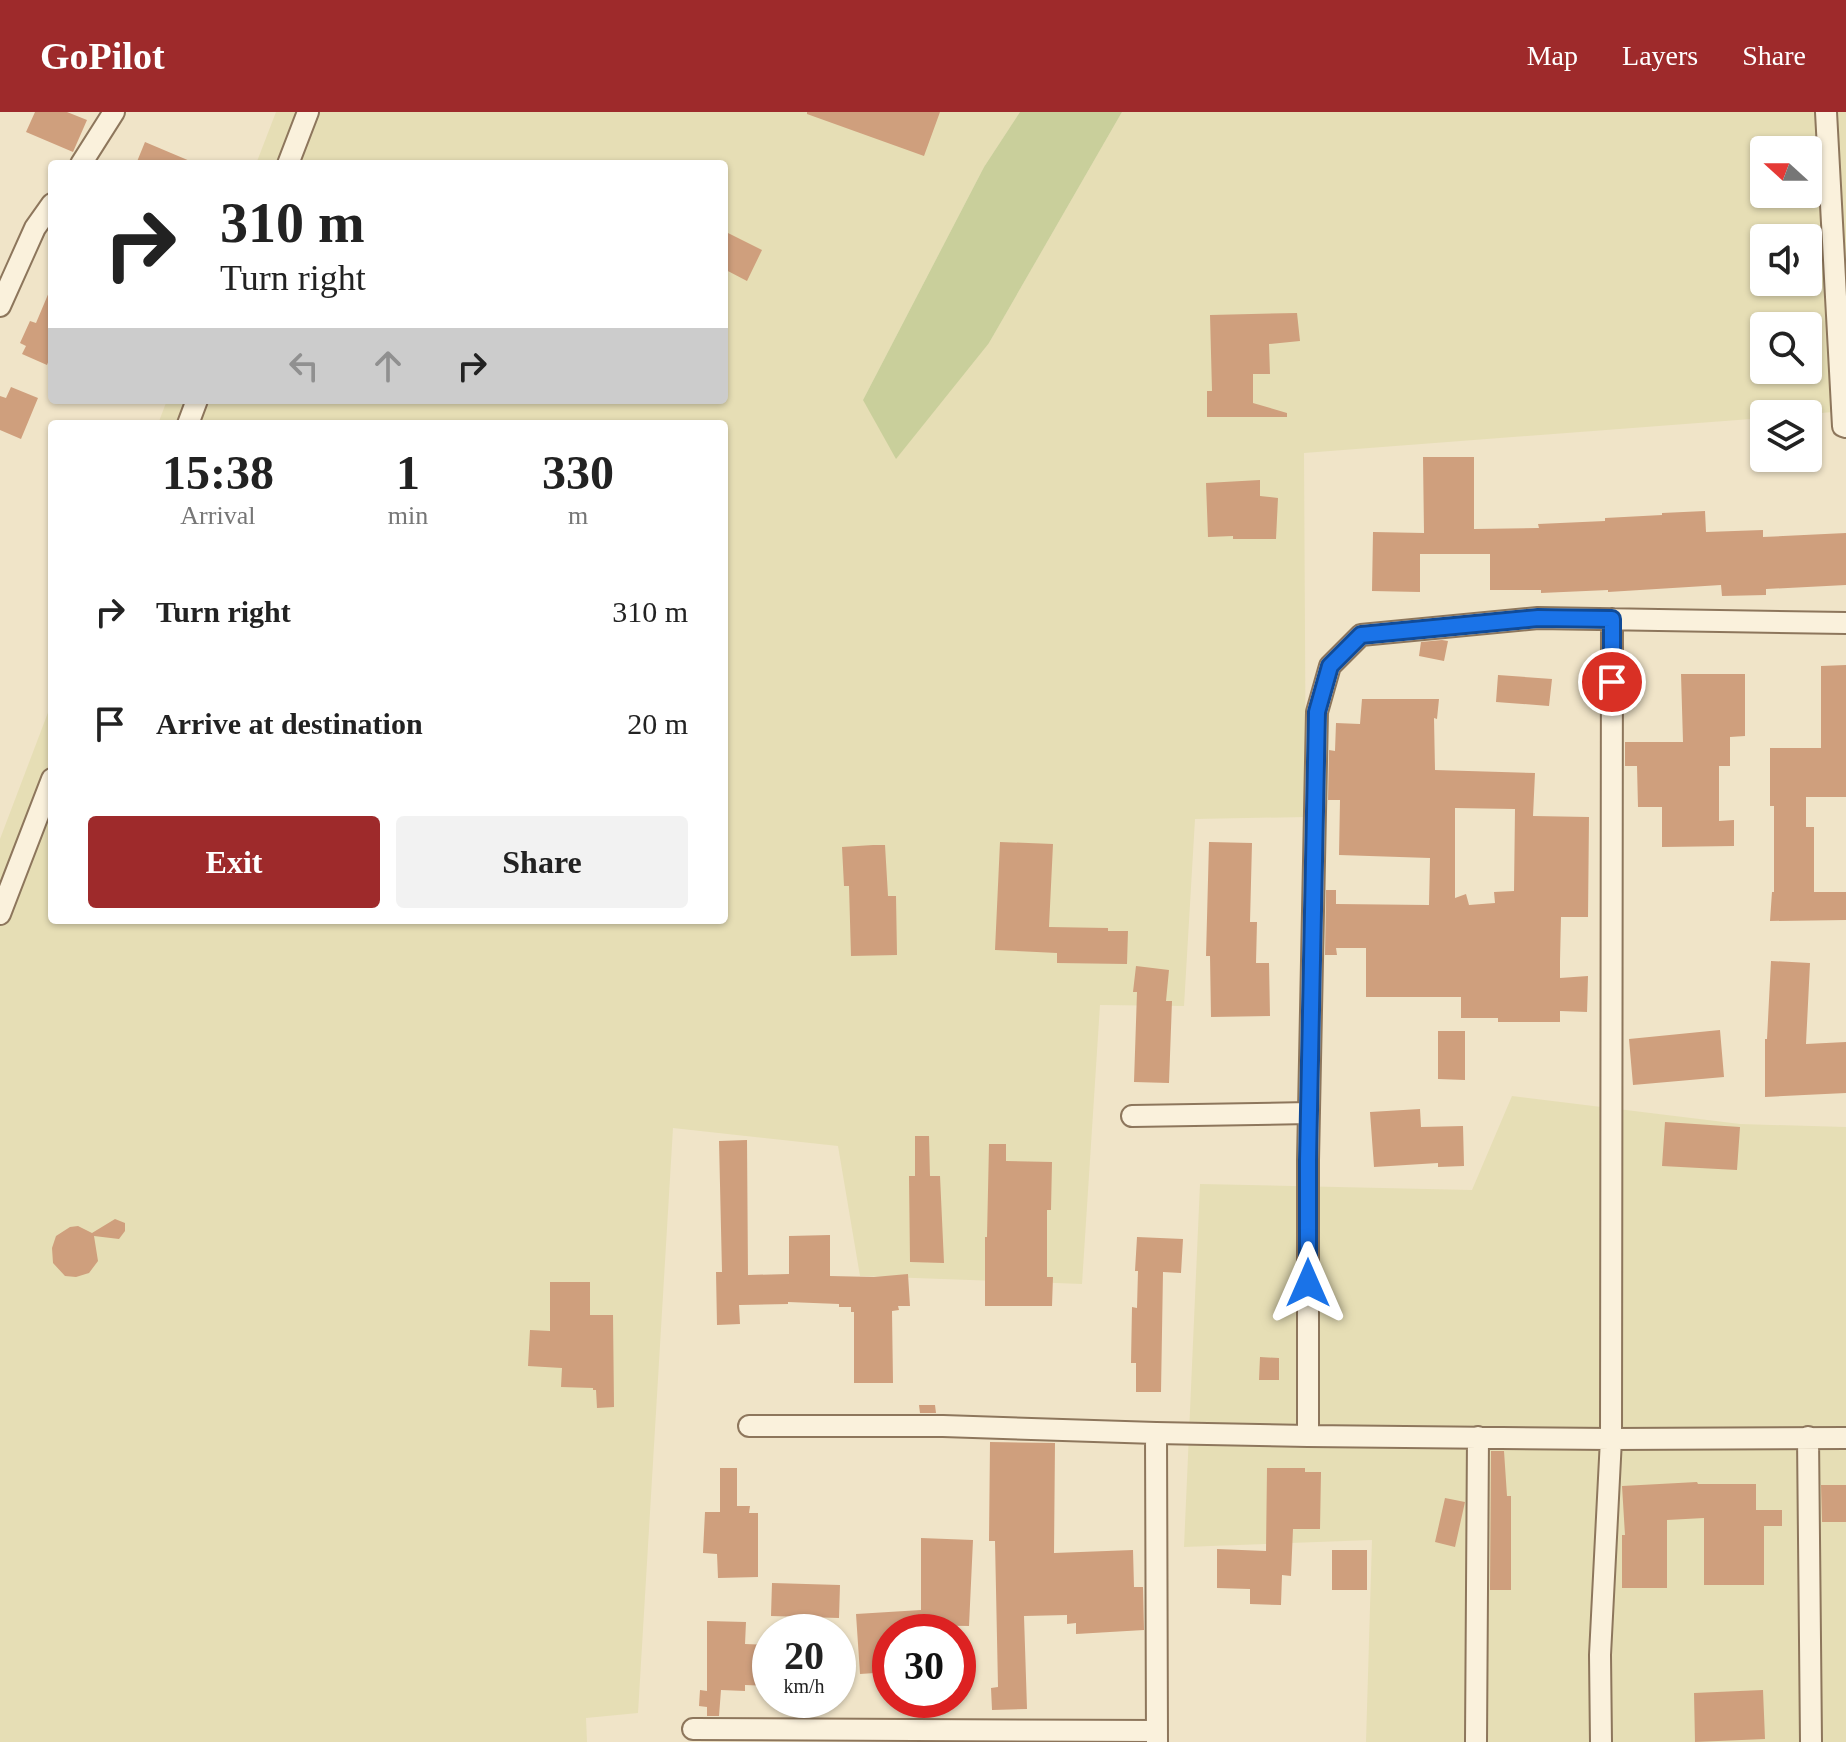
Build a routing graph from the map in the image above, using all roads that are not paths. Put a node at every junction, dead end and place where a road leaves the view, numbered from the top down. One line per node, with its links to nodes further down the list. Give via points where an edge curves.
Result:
1 (114, 112): 4 (street)
2 (308, 112): 5 (street)
3 (1826, 112): 8 (street)
4 (84, 160)
5 (290, 160)
6 (48, 210): 7 (street)
7 (0, 306)
8 (1846, 427)
9 (1612, 619): 10 (street); 13 (street, via 1538,618 1361,635 1330,666 1317,712); 21 (street)
10 (1846, 623)
11 (48, 789): 12 (street)
12 (0, 914)
13 (1309, 1113): 14 (street); 17 (street)
14 (1132, 1116)
15 (749, 1426): 16 (street)
16 (1156, 1433): 17 (street); 23 (street)
17 (1308, 1436): 18 (street)
18 (1478, 1437): 21 (street); 24 (street)
19 (1808, 1437): 20 (street); 21 (street); 26 (street)
20 (1846, 1438)
21 (1611, 1439): 25 (street)
22 (693, 1729): 23 (street)
23 (1157, 1736)
24 (1476, 1742)
25 (1601, 1742)
26 (1811, 1742)

